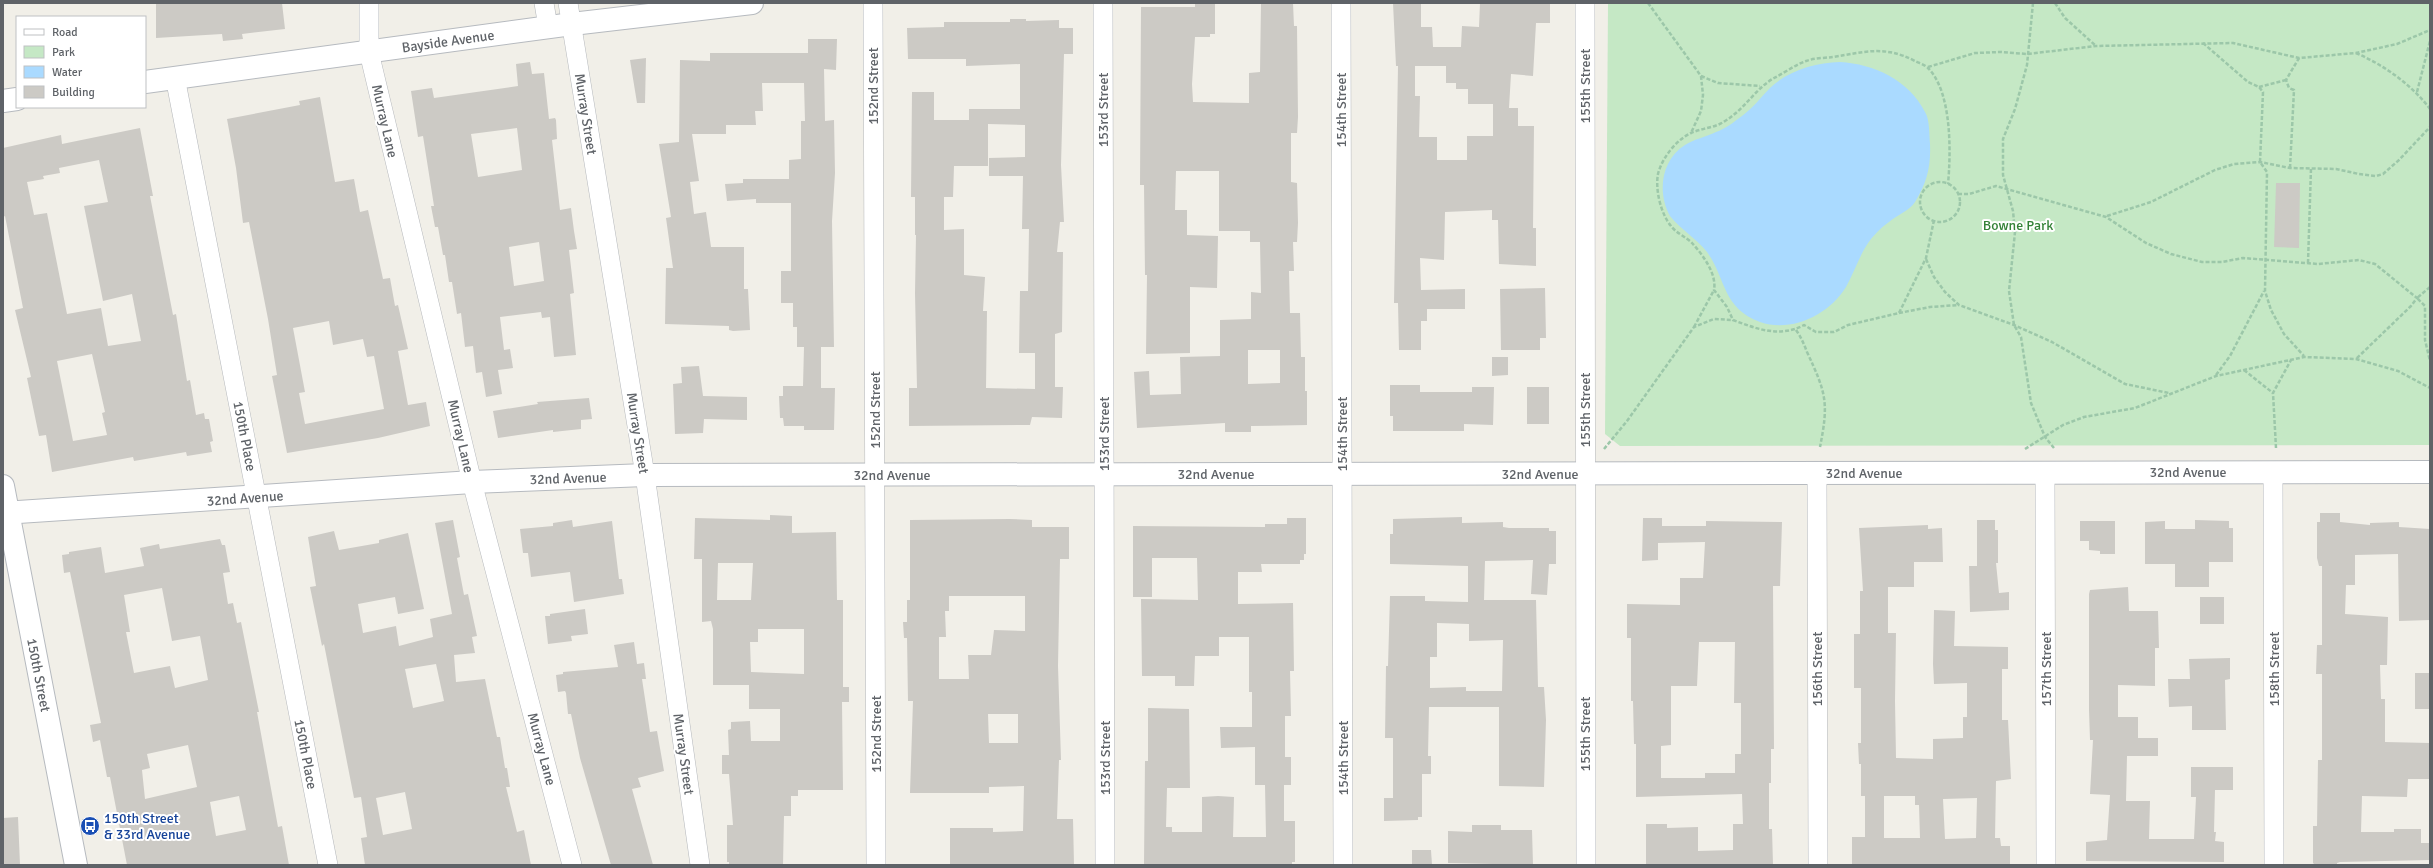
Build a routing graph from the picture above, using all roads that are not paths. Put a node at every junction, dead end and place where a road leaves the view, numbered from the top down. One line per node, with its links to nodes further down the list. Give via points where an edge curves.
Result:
1 (369, 3): 11 (street, Murray Lane)
2 (544, 3): 10 (street)
3 (568, 3): 9 (street, Murray Street)
4 (752, 3): 9 (street, Bayside Avenue)
5 (873, 3): 24 (street, 152nd Street)
6 (1103, 3): 21 (street, 153rd Street)
7 (1341, 3): 22 (street, 154th Street)
8 (1585, 3): 18 (street, 155th Street)
9 (572, 24): 10 (street, Bayside Avenue); 23 (street, Murray Street)
10 (548, 28): 11 (street, Bayside Avenue)
11 (369, 52): 12 (street, Bayside Avenue); 25 (street, Murray Lane)
12 (174, 77): 13 (street, Bayside Avenue); 27 (street, 150th Place)
13 (146, 82)
14 (16, 99): 15 (street)
15 (3, 101)
16 (2274, 472): 17 (street, 32nd Avenue); 20 (street, 32nd Avenue); 39 (street, 158th Street)
17 (2430, 472)
18 (1585, 473): 19 (street, 32nd Avenue); 22 (street, 32nd Avenue); 36 (street, 155th Street)
19 (1817, 473): 20 (street, 32nd Avenue); 37 (street, 156th Street)
20 (2045, 473): 38 (street, 157th Street)
21 (1104, 474): 22 (street, 32nd Avenue); 24 (street, 32nd Avenue); 34 (street, 153rd Street)
22 (1342, 474): 35 (street, 154th Street)
23 (645, 475): 24 (street, 32nd Avenue); 25 (street, 32nd Avenue); 32 (street, Murray Street)
24 (875, 475): 33 (street, 152nd Street)
25 (472, 482): 27 (street, 32nd Avenue); 31 (street, Murray Lane)
26 (3, 486): 28 (street, 150th Street)
27 (257, 498): 28 (street, 32nd Avenue); 30 (street, 150th Place)
28 (5, 513): 29 (street, 150th Street)
29 (76, 865)
30 (328, 865)
31 (572, 865)
32 (700, 865)
33 (876, 865)
34 (1105, 865)
35 (1343, 865)
36 (1586, 865)
37 (1818, 865)
38 (2046, 865)
39 (2274, 865)

